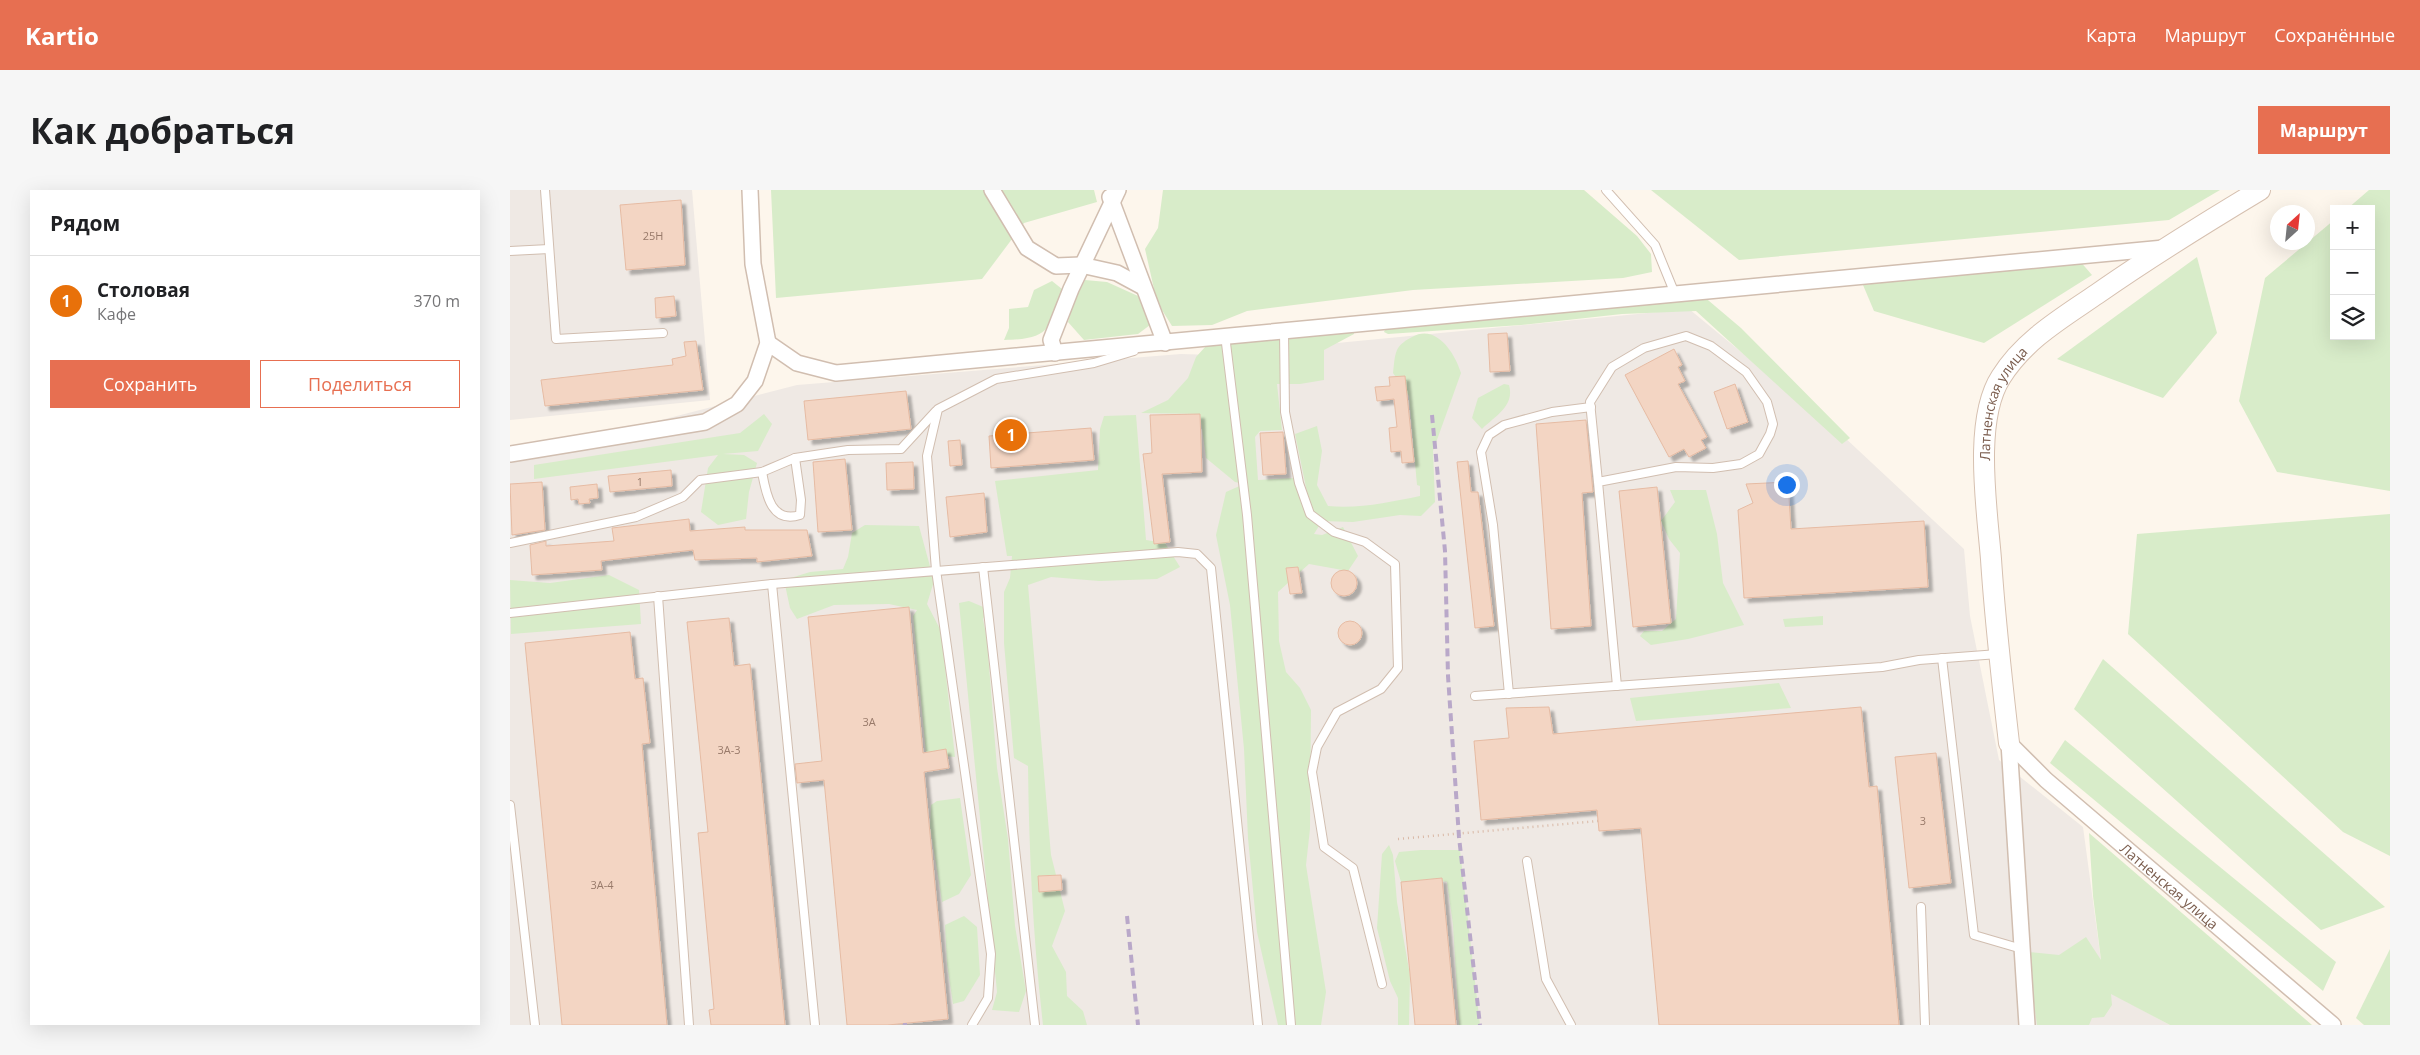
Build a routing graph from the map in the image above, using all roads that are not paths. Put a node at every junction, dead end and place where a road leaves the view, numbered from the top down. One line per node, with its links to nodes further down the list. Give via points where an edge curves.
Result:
1 (545, 190): 8 (lane)
2 (750, 190): 16 (street, via 753,264)
3 (992, 190): 10 (street, via 1027,248 1056,266)
4 (1606, 190): 12 (lane, via 1655,245)
5 (2260, 190): 7 (street, Латненская улица)
6 (1113, 194): 10 (street); 11 (street)
7 (2164, 248): 12 (street); 31 (street, Латненская улица, via 2021,349 1999,378 1988,410 1983,462)
8 (549, 249): 9 (lane); 14 (lane, via 556,339)
9 (510, 251)
10 (1081, 265): 11 (street, via 1117,274); 18 (street, via 1051,340)
11 (1143, 287): 17 (street)
12 (1675, 294): 13 (street)
13 (1284, 331): 15 (street); 41 (lane, via 1285,412 1299,483 1310,514 1334,532 1365,542 1395,564 1398,668 1381,689 1338,712 1317,747 1312,772 1324,847 1353,868)
14 (663, 333)
15 (1224, 335): 17 (street); 48 (lane, via 1247,515)
16 (768, 343): 18 (street, via 797,363 836,373); 21 (street, via 755,381 737,404 705,422)
17 (1161, 343): 18 (street); 20 (lane, via 1094,363 996,379)
18 (1055, 353)
19 (1591, 407): 24 (lane); 24 (lane, via 1590,402 1612,367 1644,348 1686,336 1711,346 1746,372 1767,402 1773,424 1759,454 1740,464 1676,468); 34 (lane, via 1552,412 1504,425 1489,436 1481,452 1493,525)
20 (938, 410): 22 (lane, via 901,449 848,450); 27 (lane, via 927,456)
21 (510, 454)
22 (795, 458): 23 (lane); 23 (lane, via 800,515 790,518 777,512 766,497)
23 (762, 472): 25 (lane, via 700,480 683,497 636,517)
24 (1598, 482): 33 (lane)
25 (510, 543)
26 (983, 567): 27 (lane); 46 (lane); 47 (lane, via 1178,552 1197,554 1211,568)
27 (936, 570): 28 (lane); 45 (lane, via 991,954 988,998)
28 (772, 584): 29 (lane); 44 (lane)
29 (658, 596): 30 (lane); 43 (lane)
30 (510, 613)
31 (1998, 654): 32 (lane); 36 (street, Латненская улица)
32 (1942, 658): 33 (lane, via 1882,667); 40 (lane, via 1974,934)
33 (1617, 686): 34 (lane)
34 (1510, 694): 35 (lane)
35 (1475, 696)
36 (2010, 743): 40 (street, Латненская улица); 52 (street, Латненская улица, via 2046,780)
37 (510, 805): 42 (lane)
38 (1528, 861): 49 (lane, via 1546,979)
39 (1921, 907): 50 (lane)
40 (2022, 949): 51 (street, Латненская улица)
41 (1382, 984)
42 (535, 1025)
43 (689, 1025)
44 (815, 1025)
45 (972, 1025)
46 (1035, 1025)
47 (1258, 1025)
48 (1291, 1025)
49 (1571, 1025)
50 (1925, 1025)
51 (2027, 1025)
52 (2334, 1025)

